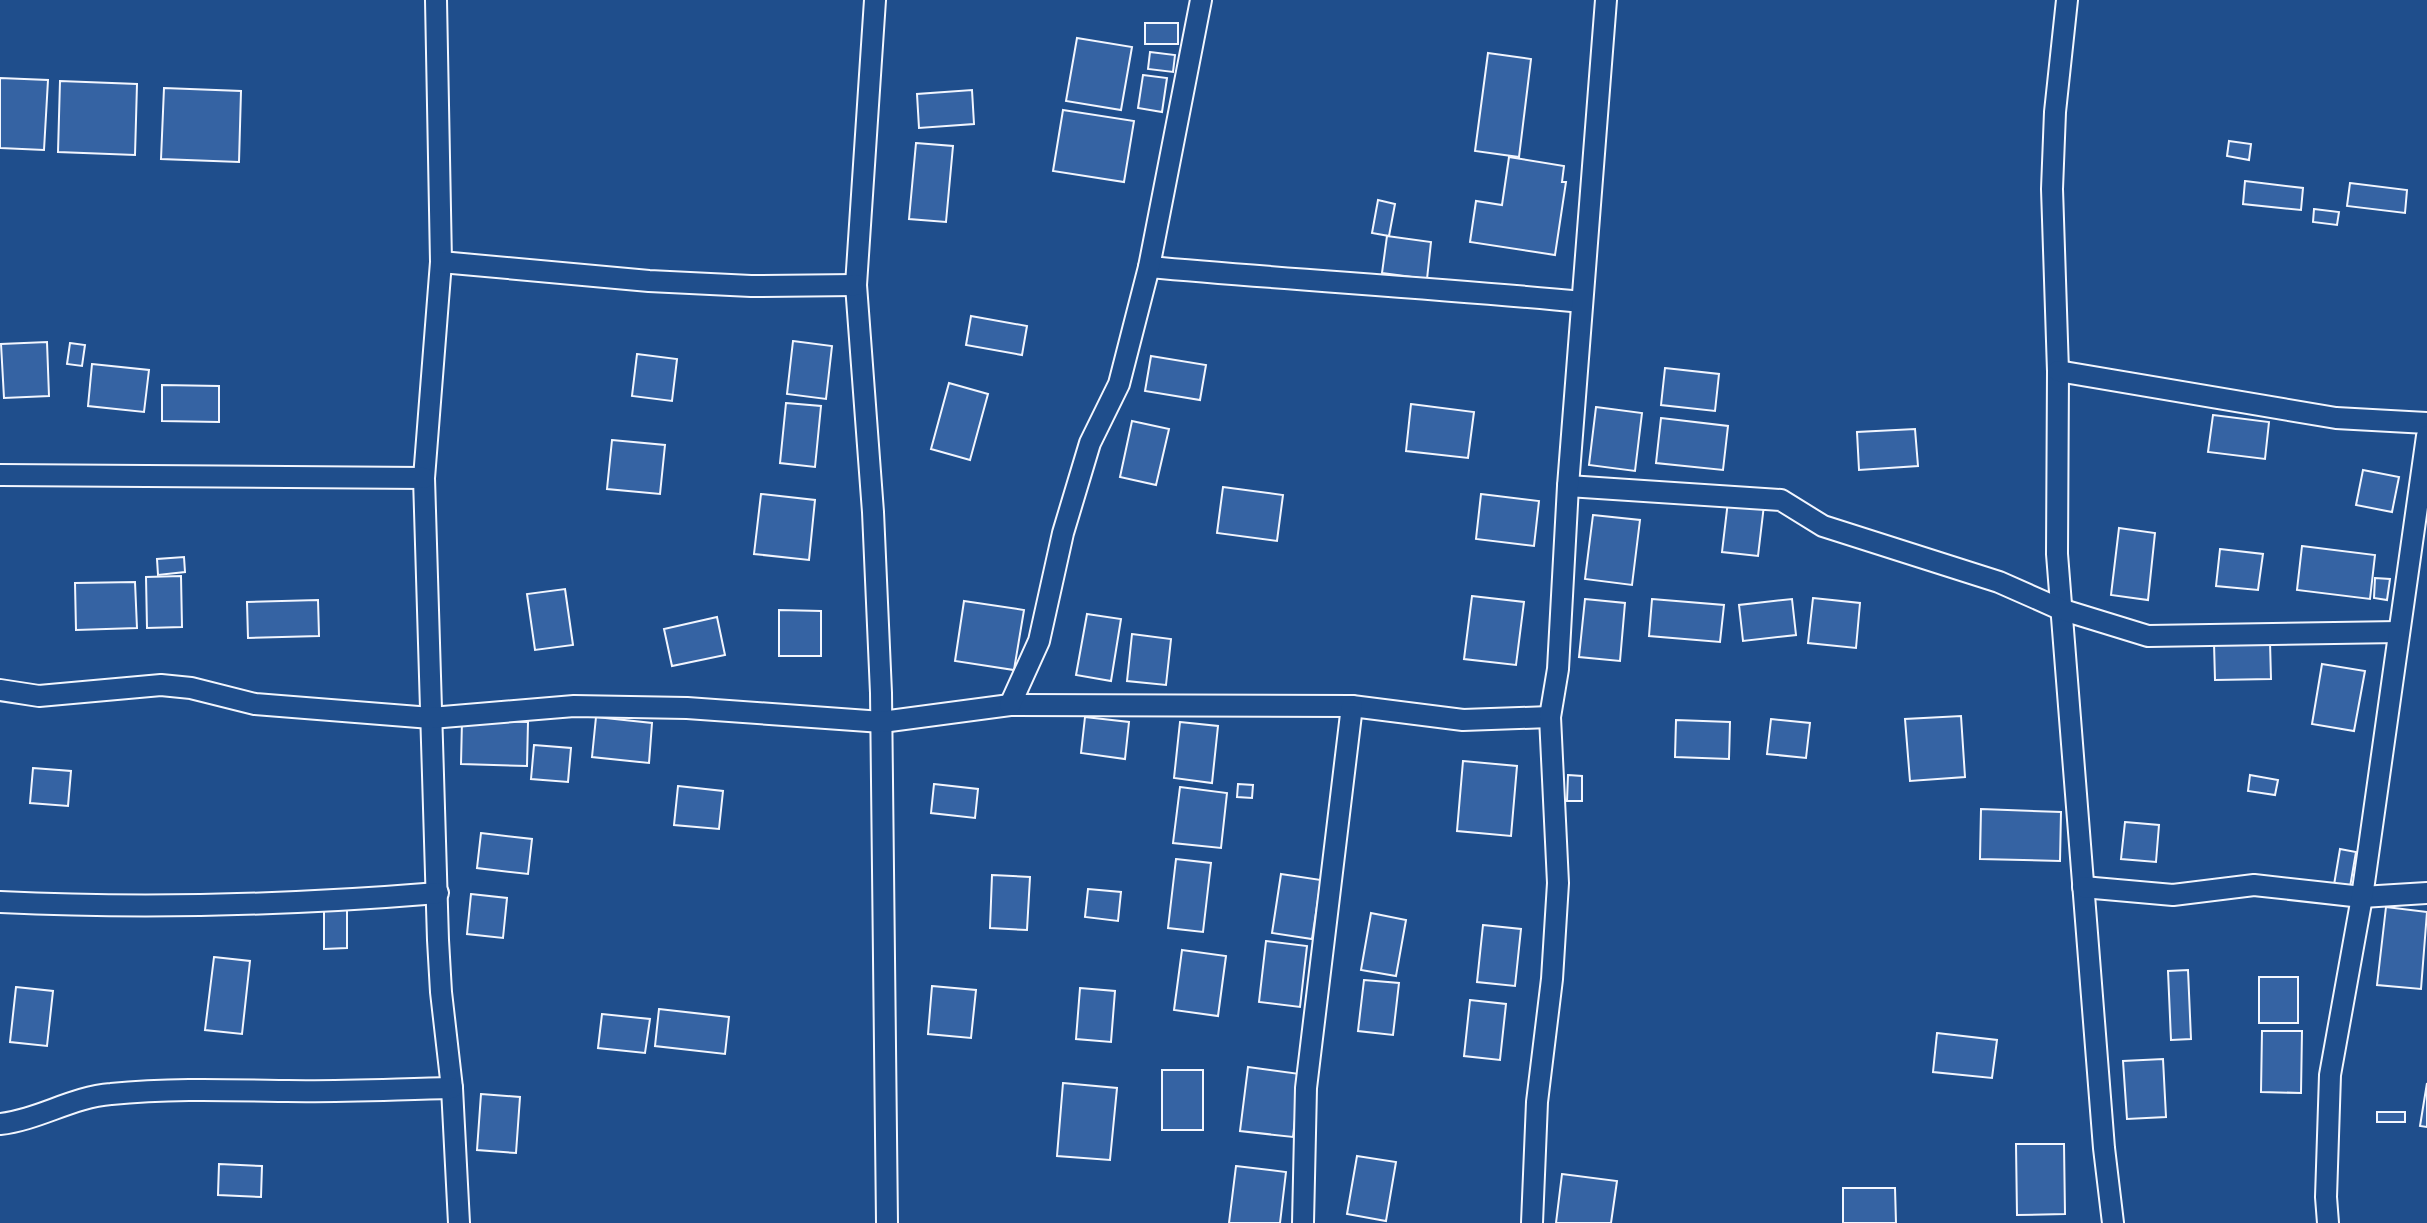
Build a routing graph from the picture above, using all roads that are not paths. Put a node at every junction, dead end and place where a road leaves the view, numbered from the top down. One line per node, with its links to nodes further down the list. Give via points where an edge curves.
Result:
1 (436, 0): 6 (street)
2 (875, 0): 8 (street)
3 (1201, 0): 7 (street)
4 (1606, 0): 9 (street)
5 (2067, 0): 10 (street, via 2052,189)
6 (441, 262): 8 (street, via 649,281); 14 (street)
7 (1149, 267): 9 (street); 19 (street, via 1119,384 1090,443 1063,533 1039,641)
8 (856, 285): 23 (street)
9 (1582, 302): 15 (street)
10 (2058, 371): 11 (street, via 2336,418); 16 (street)
11 (2427, 423)
12 (2427, 436): 17 (street)
13 (0, 475): 14 (street)
14 (424, 478): 22 (street)
15 (1568, 486): 16 (street, via 1781,500 1823,526 1999,582); 21 (street, via 1558,669)
16 (2060, 609): 17 (street, via 2148,636); 24 (street)
17 (2399, 632): 27 (street)
18 (0, 690): 22 (street, via 39,696 161,685 255,704)
19 (1010, 705): 20 (street); 23 (street)
20 (1352, 706): 21 (street, via 1463,720); 33 (street, via 1306,1088)
21 (1550, 717): 34 (street, via 1558,883 1537,1102)
22 (431, 718): 23 (street, via 574,706); 25 (street)
23 (882, 722): 32 (street)
24 (2083, 887): 27 (street, via 2173,895 2254,885); 35 (street)
25 (438, 893): 28 (street, via 265,904); 29 (street, via 441,992)
26 (2427, 893): 27 (street)
27 (2362, 897): 36 (street, via 2330,1075)
28 (0, 902)
29 (452, 1088): 30 (street, via 145,1091 88,1097); 31 (street)
30 (0, 1124)
31 (459, 1223)
32 (887, 1223)
33 (1303, 1223)
34 (1532, 1223)
35 (2113, 1223)
36 (2328, 1223)

